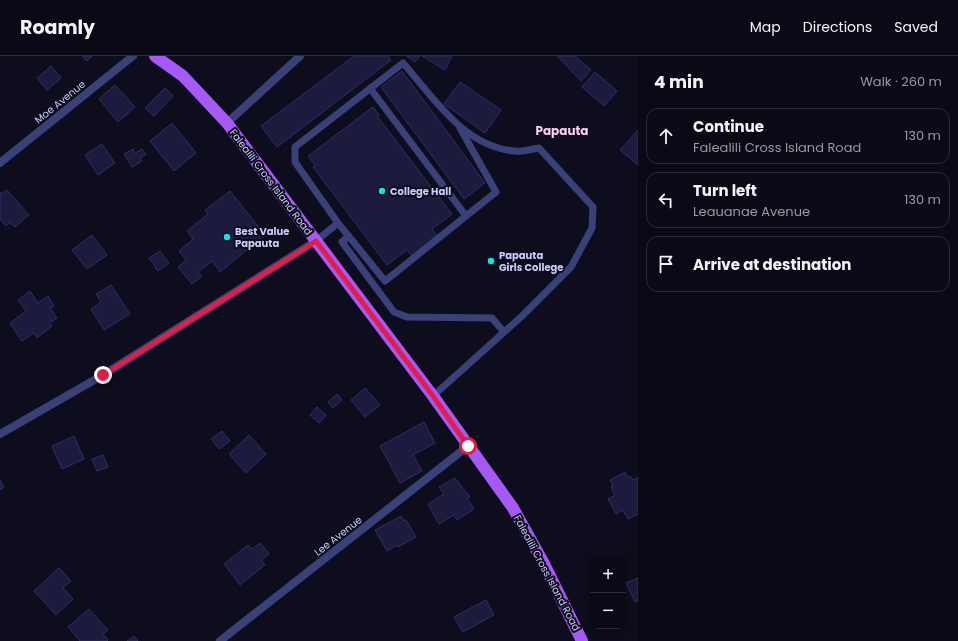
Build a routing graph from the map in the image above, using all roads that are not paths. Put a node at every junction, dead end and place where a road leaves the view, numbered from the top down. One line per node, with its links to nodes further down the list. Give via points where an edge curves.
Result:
1 (132, 56): 7 (street, Moe Avenue)
2 (155, 56): 5 (main road, Falealili Cross Island Road, via 183,76)
3 (300, 56): 5 (street)
4 (370, 88): 6 (lane, via 403,63); 8 (lane); 9 (lane, via 295,147 295,162)
5 (227, 123): 11 (main road, Falealili Cross Island Road)
6 (460, 128): 8 (lane, via 496,192); 12 (lane, via 494,147 516,152 539,148 593,207 592,228 571,267)
7 (0, 164)
8 (466, 216): 10 (lane, via 385,281)
9 (338, 223): 10 (lane); 11 (lane)
10 (349, 236): 12 (lane, via 342,242 394,312 407,317 492,318)
11 (316, 241): 13 (main road, Falealili Cross Island Road); 14 (street, via 109,372)
12 (504, 332): 13 (lane)
13 (433, 396): 15 (main road, Falealili Cross Island Road)
14 (0, 434)
15 (468, 446): 16 (street, Lee Avenue); 17 (main road, Falealili Cross Island Road, via 513,508)
16 (220, 641)
17 (582, 641)

